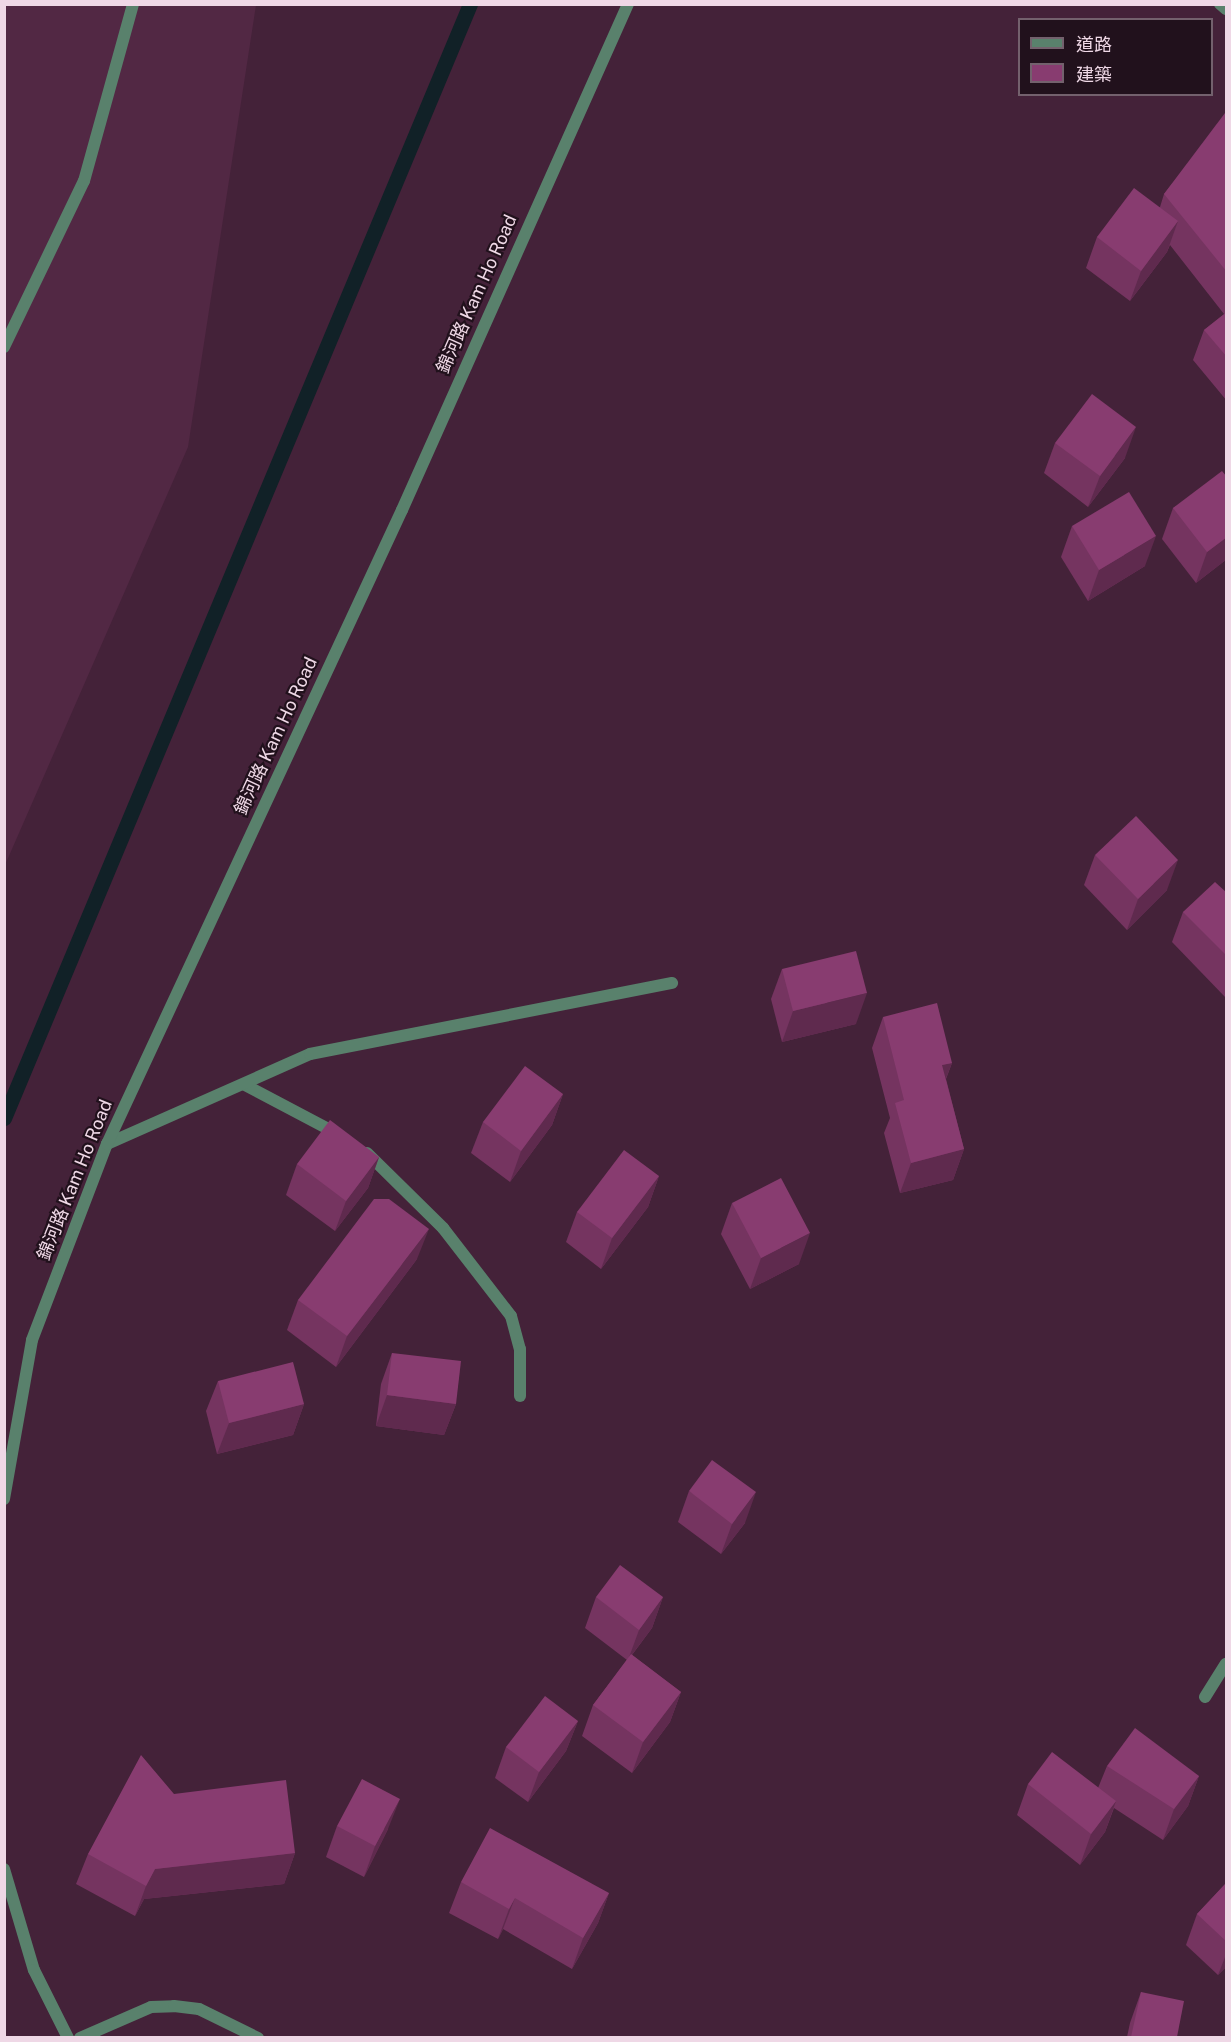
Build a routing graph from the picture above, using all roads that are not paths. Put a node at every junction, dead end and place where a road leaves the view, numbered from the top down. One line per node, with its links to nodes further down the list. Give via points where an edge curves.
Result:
1 (133, 4): 5 (street, via 84,181)
2 (628, 4): 8 (street, 錦河路 Kam Ho Road, via 402,510)
3 (1220, 4): 4 (street)
4 (1227, 9)
5 (4, 347)
6 (672, 983): 7 (street, via 310,1054)
7 (245, 1084): 8 (street); 9 (street, via 353,1142 444,1228 512,1316 520,1349)
8 (106, 1144): 10 (street, 錦河路 Kam Ho Road, via 32,1340)
9 (520, 1396)
10 (4, 1499)
11 (1227, 1664): 12 (street)
12 (1205, 1697)
13 (4, 1869): 14 (street, via 34,1970)
14 (68, 2037)
15 (80, 2037): 16 (street, via 151,2007 174,2006 199,2009)
16 (258, 2037)

